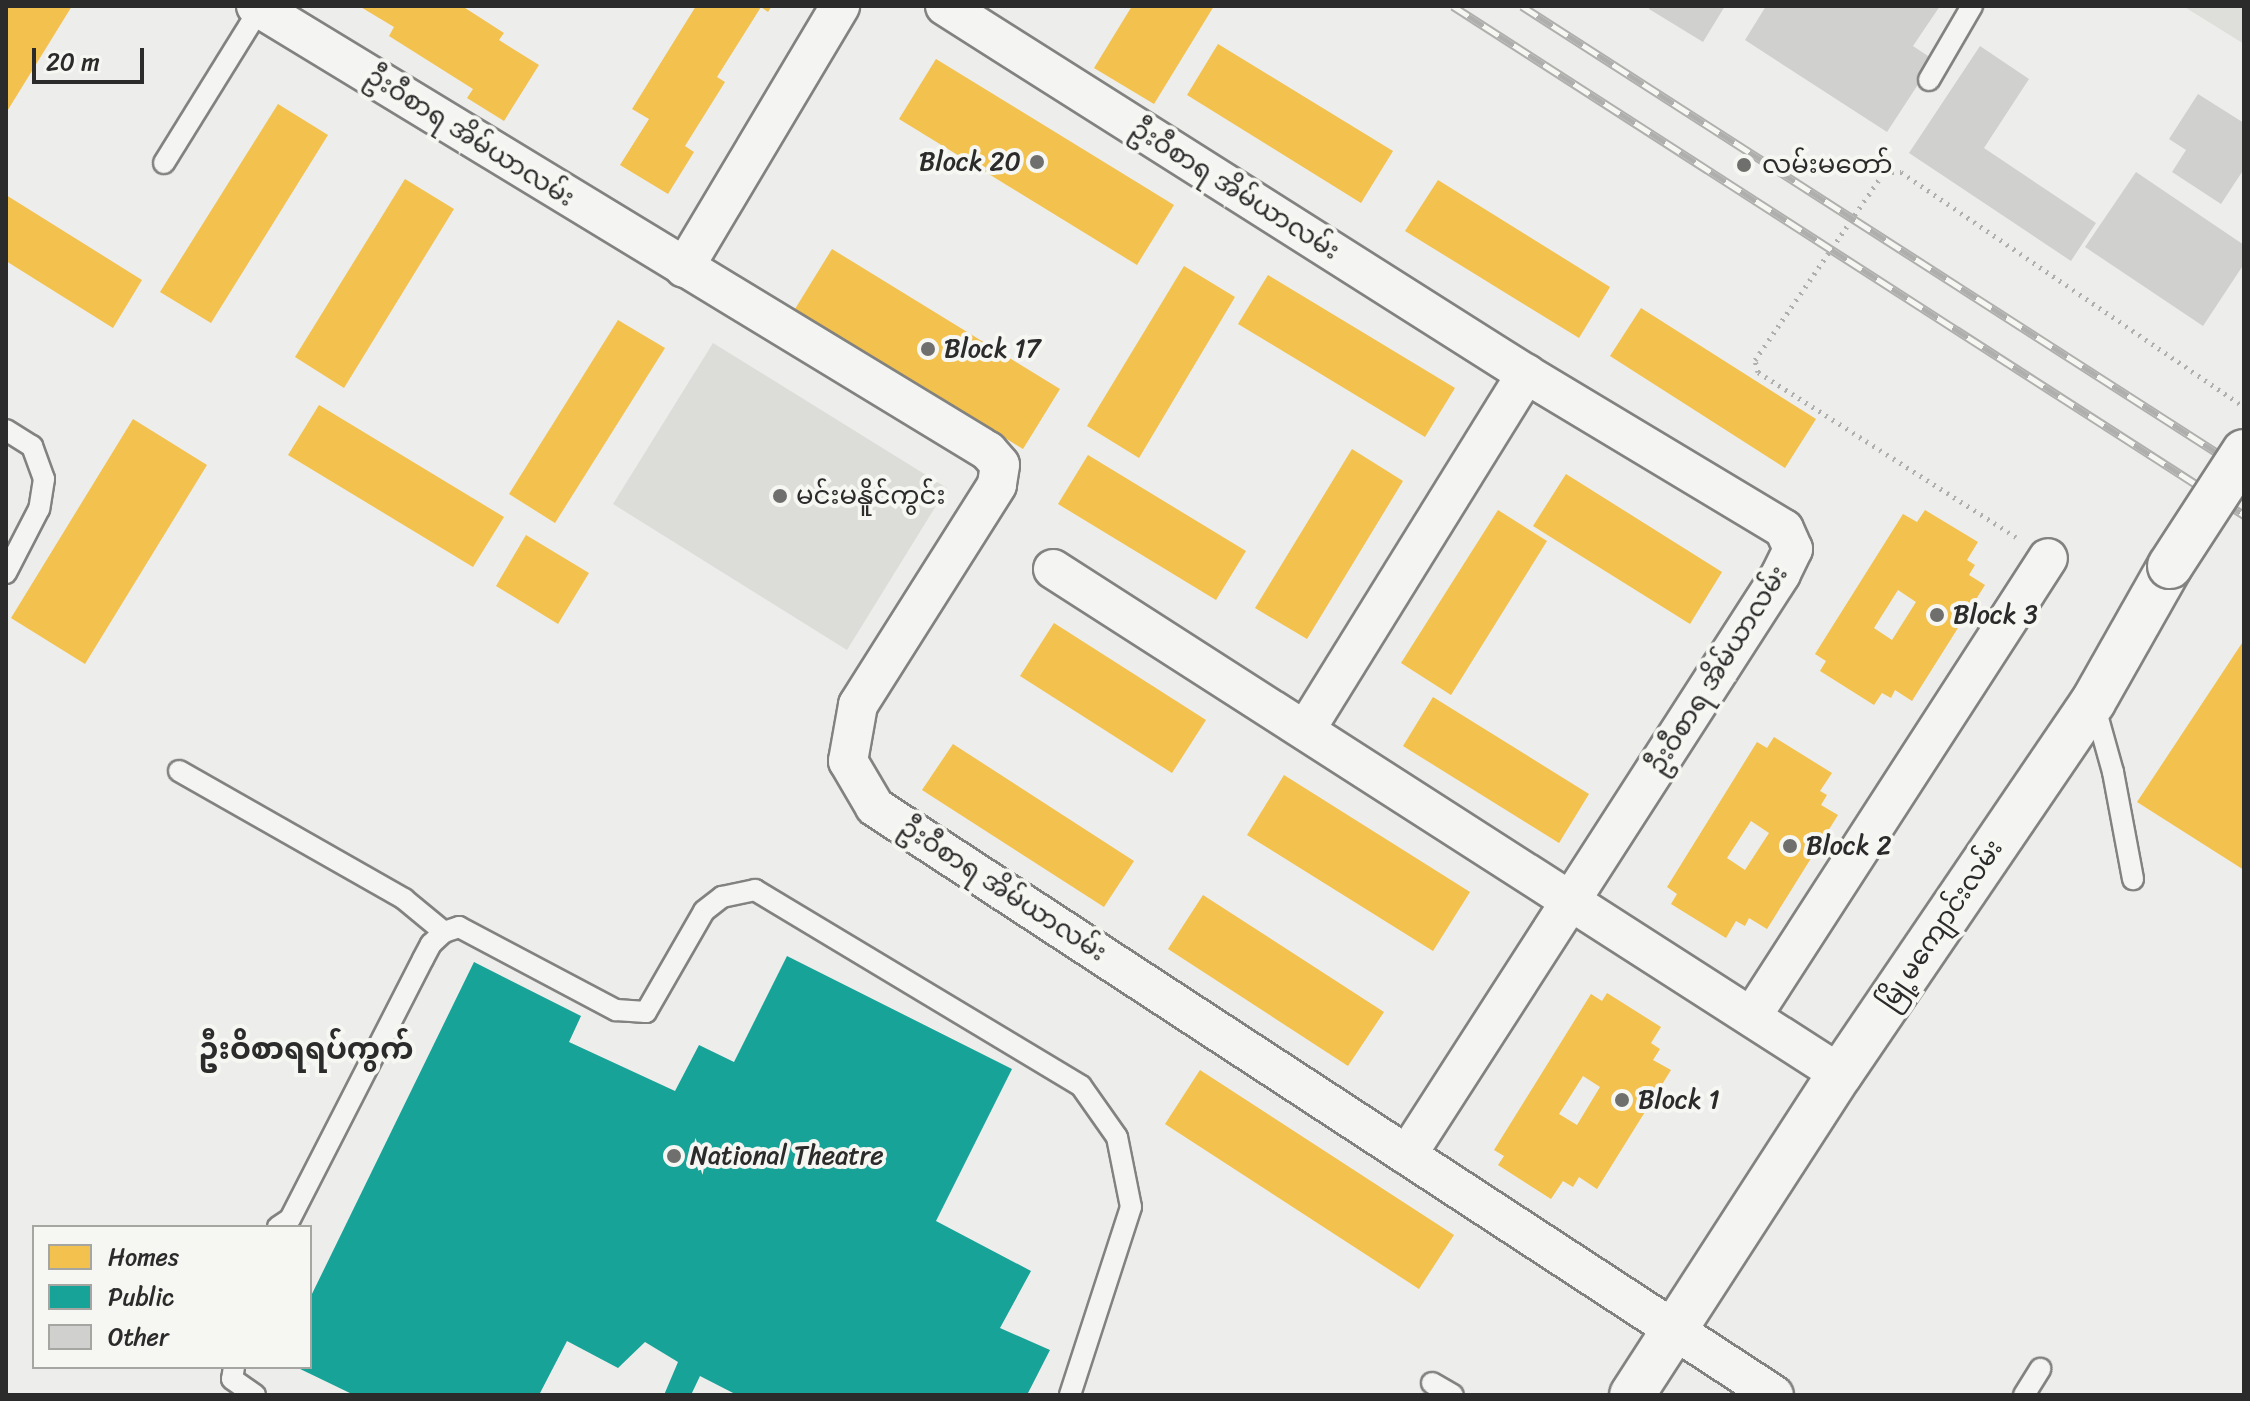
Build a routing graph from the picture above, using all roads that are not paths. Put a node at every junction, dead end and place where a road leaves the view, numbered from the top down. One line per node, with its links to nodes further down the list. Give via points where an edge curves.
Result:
1 (840, 6): 7 (street)
2 (945, 6): 8 (street, ဦးဝီစာရ အိမ်ယာလမ်း)
3 (1972, 6): 5 (lane)
4 (258, 7): 6 (lane); 7 (street, ဦးဝီစာရ အိမ်ယာလမ်း)
5 (1929, 80)
6 (164, 163)
7 (684, 268): 22 (street, ဦးဝီစာရ အိမ်ယာလမ်း, via 988,451 1000,465 997,485 858,705 848,761 875,807)
8 (1526, 374): 15 (street); 18 (street, ဦးဝီစာရ အိမ်ယာလမ်း, via 1784,529 1793,549)
9 (6, 430): 13 (lane, via 32,446 44,479 39,509)
10 (2244, 452): 14 (main road, မြို့မကျောင်းလမ်း, bridge, via 2170,566)
11 (2048, 558): 20 (street)
12 (1053, 569): 15 (street)
13 (6, 573)
14 (2093, 702): 17 (lane, via 2113,772); 21 (main road, မြို့မကျောင်းလမ်း)
15 (1306, 729): 18 (street)
16 (179, 771): 19 (lane, via 404,899)
17 (2133, 879)
18 (1570, 900): 20 (street); 22 (street, ဦးဝီစာရ အိမ်ယာလမ်း)
19 (444, 932): 23 (lane, via 431,944 290,1219); 29 (lane, via 459,927 616,1010 646,1012 704,911 722,897 755,890 1081,1086 1117,1137 1131,1207)
20 (1752, 1016): 21 (street)
21 (1840, 1074): 24 (main road, မြို့မကျောင်းလမ်း)
22 (1407, 1155): 24 (street, ဦးဝီစာရ အိမ်ယာလမ်း)
23 (281, 1225)
24 (1674, 1333): 31 (main road, မြို့မကျောင်းလမ်း); 32 (street, ဦးဝီစာရ အိမ်ယာလမ်း)
25 (234, 1369): 28 (lane, via 232,1379)
26 (2040, 1369): 33 (lane)
27 (1432, 1383): 30 (lane)
28 (255, 1395)
29 (1070, 1395)
30 (1453, 1395)
31 (1632, 1395)
32 (1774, 1395)
33 (2024, 1395)

